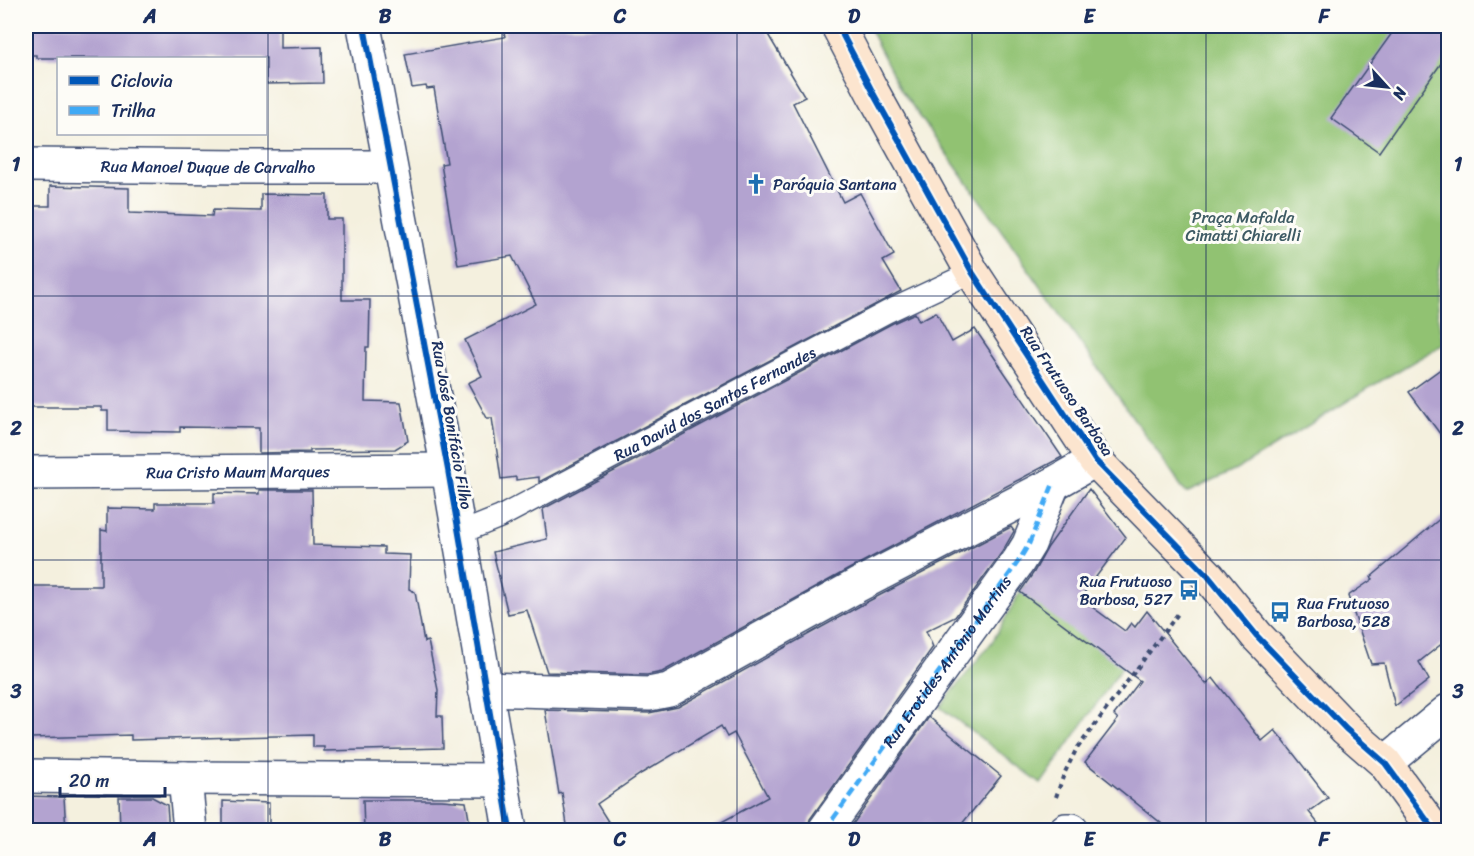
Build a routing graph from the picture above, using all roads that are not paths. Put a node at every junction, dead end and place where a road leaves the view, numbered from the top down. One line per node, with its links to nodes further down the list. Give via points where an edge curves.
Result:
1 (364, 26): 4 (street, Rua José Bonifácio Filho)
2 (838, 26): 5 (street, Rua Frutuoso Barbosa)
3 (26, 165): 4 (street, Rua Manoel Duque de Carvalho)
4 (390, 167): 7 (street, Rua José Bonifácio Filho)
5 (972, 272): 6 (street, Rua Frutuoso Barbosa); 10 (lane, Rua David dos Santos Fernandes, via 886,312 500,517)
6 (1095, 460): 9 (street); 13 (street, Rua Frutuoso Barbosa, via 1208,576 1257,636)
7 (448, 470): 8 (street, Rua Cristo Maum Marques); 10 (street, Rua José Bonifácio Filho)
8 (26, 473)
9 (1053, 484): 11 (street, via 669,690 649,693); 19 (street, Rua Erotides Antônio Martins, via 1018,562)
10 (458, 534): 11 (street, Rua José Bonifácio Filho)
11 (485, 689): 16 (street, Rua José Bonifácio Filho)
12 (1449, 711): 13 (street)
13 (1385, 763): 20 (street, Rua Frutuoso Barbosa)
14 (26, 776): 15 (street)
15 (185, 778): 16 (street); 17 (street)
16 (501, 780): 18 (street, Rua José Bonifácio Filho)
17 (190, 831)
18 (510, 831)
19 (825, 831)
20 (1434, 831)

